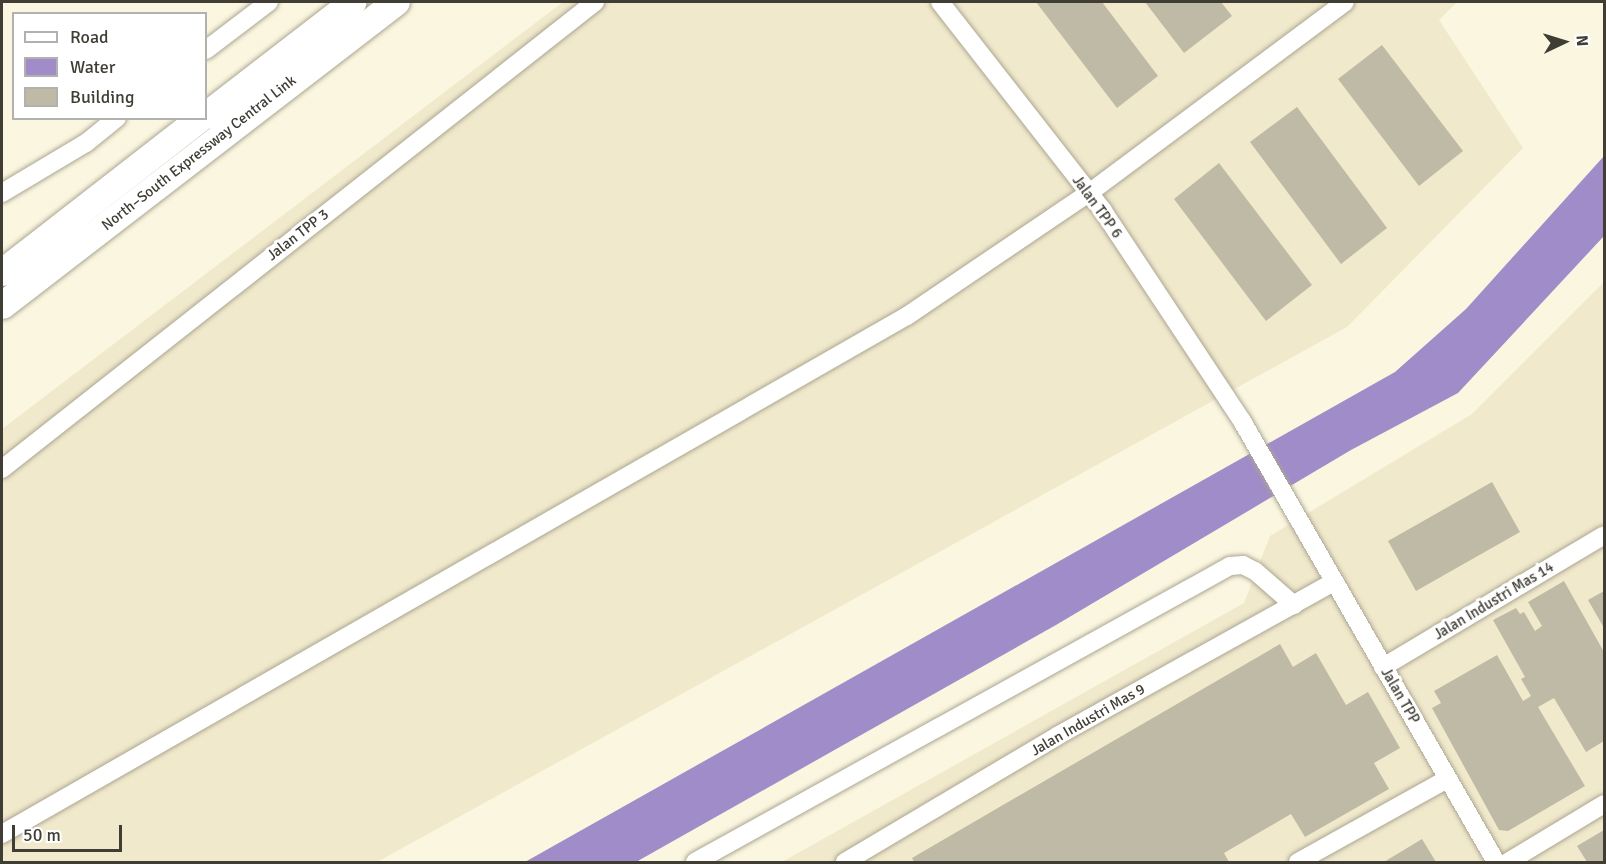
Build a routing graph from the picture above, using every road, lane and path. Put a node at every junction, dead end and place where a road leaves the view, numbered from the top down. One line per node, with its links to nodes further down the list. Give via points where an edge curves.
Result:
1 (269, 2): 7 (street)
2 (352, 2): 8 (highway, North–South Expressway Central Link)
3 (396, 2): 14 (highway, North–South Expressway Central Link)
4 (595, 2): 15 (street, Jalan TPP 3)
5 (940, 2): 12 (street, Jalan TPP 6)
6 (1345, 2): 12 (street)
7 (207, 49)
8 (207, 114)
9 (115, 120): 11 (street, via 86,143)
10 (197, 120): 13 (highway, North–South Expressway Central Link)
11 (2, 193)
12 (1089, 193): 16 (street, Jalan TPP 6, via 1242,421); 23 (street, via 907,316)
13 (2, 272)
14 (2, 305)
15 (2, 469)
16 (1304, 529): 18 (street, Jalan TPP)
17 (1605, 535): 20 (street, Jalan Industri Mas 14)
18 (1334, 582): 19 (street, Jalan Industri Mas 9); 20 (street, Jalan TPP)
19 (1294, 604): 24 (street, via 1255,571 1244,565 1230,566); 25 (street, Jalan Industri Mas 9, via 1057,736)
20 (1383, 667): 21 (street, Jalan TPP)
21 (1447, 779): 26 (street); 27 (street, Jalan TPP)
22 (1605, 804): 28 (street)
23 (2, 834)
24 (695, 862)
25 (845, 862)
26 (1298, 862)
27 (1496, 862)
28 (1509, 862)

